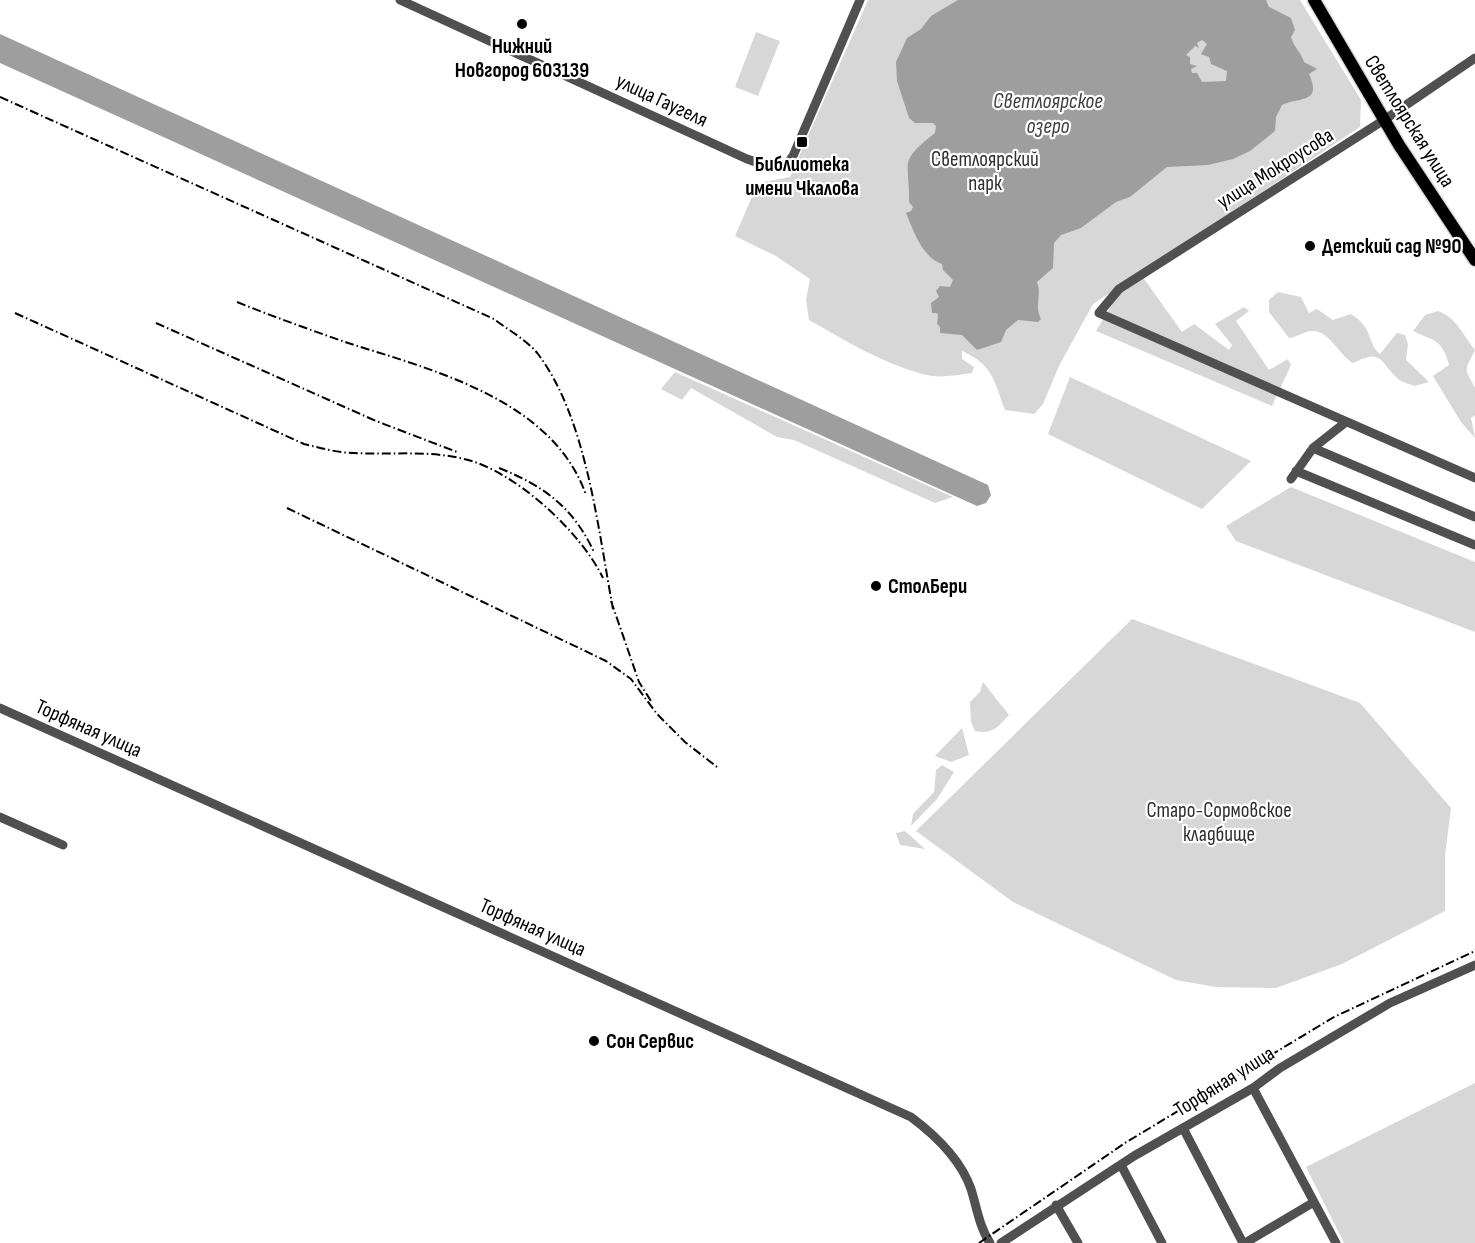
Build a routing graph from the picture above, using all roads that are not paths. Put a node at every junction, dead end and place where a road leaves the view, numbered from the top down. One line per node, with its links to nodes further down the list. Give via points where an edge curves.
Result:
1 (399, 0): 2 (street, улица Гаугеля, via 760,164 781,167 793,156)
2 (860, 0)
3 (1314, 0): 5 (main road, Светлоярская улица)
4 (1475, 58): 5 (street, улица Мокроусова)
5 (1384, 120): 6 (main road, Светлоярская улица); 7 (street, улица Мокроусова, via 1119,289 1099,314)
6 (1475, 260)
7 (1346, 422): 8 (street); 9 (street)
8 (1313, 448): 10 (street); 11 (street, via 1293,475)
9 (1475, 478)
10 (1475, 517)
11 (1475, 545)
12 (0, 708): 21 (street, Торфяная улица, via 911,1118 930,1132 960,1168)
13 (0, 817): 14 (street)
14 (63, 845)
15 (1475, 965): 16 (street, Торфяная улица, via 1390,1003)
16 (1253, 1088): 17 (street, Торфяная улица); 19 (street)
17 (1183, 1128): 18 (street, Торфяная улица); 25 (street)
18 (1121, 1165): 20 (street, Торфяная улица); 24 (street)
19 (1314, 1202): 25 (street); 26 (street)
20 (1056, 1205): 22 (street, Торфяная улица); 23 (street)
21 (990, 1243)
22 (1001, 1243)
23 (1078, 1243)
24 (1162, 1243)
25 (1244, 1243)
26 (1336, 1243)

